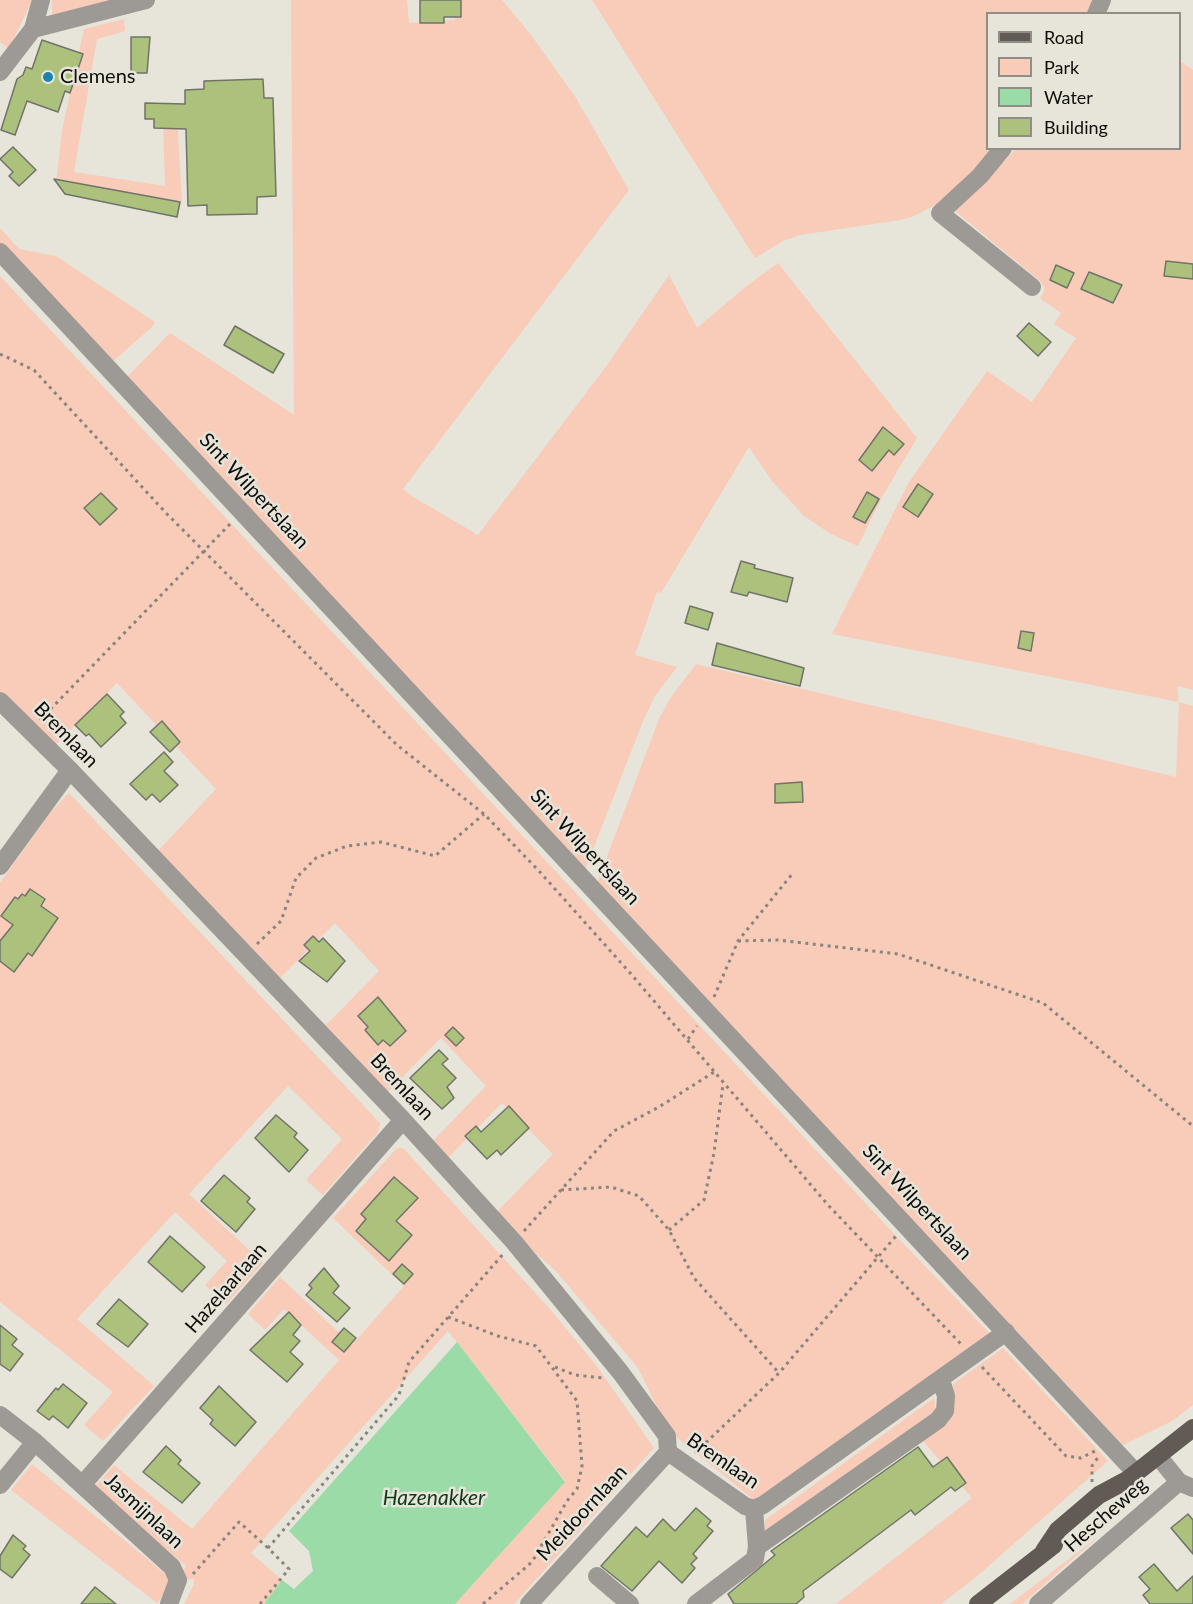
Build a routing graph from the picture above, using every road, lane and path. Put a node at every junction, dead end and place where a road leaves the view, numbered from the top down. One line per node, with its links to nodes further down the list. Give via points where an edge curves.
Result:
1 (41, 0): 3 (street)
2 (146, 0): 3 (street)
3 (33, 29): 4 (street)
4 (3, 61)
5 (1001, 150): 7 (street, via 940,213)
6 (0, 252): 9 (street, Sint Wilpertslaan)
7 (1032, 286)
8 (0, 354): 10 (path, via 34,370)
9 (243, 512): 10 (path); 19 (street, Sint Wilpertslaan)
10 (204, 551): 12 (path); 14 (path, via 397,745)
11 (0, 701): 12 (street, Bremlaan)
12 (30, 729): 13 (street, Bremlaan)
13 (70, 770): 15 (street); 18 (street, Bremlaan)
14 (484, 814): 18 (path, via 435,856 381,842 347,846 316,858 296,878 281,921); 20 (path, via 616,957)
15 (0, 866)
16 (793, 873): 17 (path)
17 (738, 941): 19 (path); 23 (path, via 778,940 898,954 1043,1003)
18 (245, 956): 22 (street, Bremlaan)
19 (708, 1011): 25 (street, Sint Wilpertslaan)
20 (714, 1072): 21 (path); 24 (path, via 614,1131)
21 (723, 1084): 26 (path, via 704,1200); 28 (path)
22 (403, 1120): 27 (street, Bremlaan); 46 (street, Hazelaarlaan)
23 (1193, 1126)
24 (561, 1190): 26 (path, via 611,1187 639,1196); 27 (path)
25 (908, 1225): 28 (path); 30 (street, Sint Wilpertslaan)
26 (669, 1230): 34 (path, via 694,1278)
27 (514, 1242): 29 (path); 36 (street, Bremlaan)
28 (876, 1256): 31 (path); 34 (path)
29 (448, 1317): 33 (path, via 536,1346); 50 (path, via 409,1362 399,1395)
30 (1006, 1332): 35 (street, Bremlaan); 44 (street, Sint Wilpertslaan)
31 (967, 1350)
32 (975, 1360): 41 (path, via 1066,1456 1081,1458 1096,1451)
33 (553, 1366): 36 (path, via 575,1375); 55 (path, via 577,1401 582,1466 577,1489 532,1562)
34 (778, 1373): 43 (path)
35 (940, 1380): 48 (street, Bremlaan); 49 (street, via 946,1396 945,1411 938,1420)
36 (626, 1381): 40 (street, Bremlaan, via 667,1436)
37 (0, 1415): 39 (street, Jasmijnlaan)
38 (1193, 1428): 42 (main road)
39 (34, 1442): 45 (street); 46 (street, Jasmijnlaan)
40 (668, 1452): 43 (street, Bremlaan); 56 (street, Meidoornlaan)
41 (1100, 1454)
42 (1158, 1456): 44 (main road); 47 (street, Hescheweg)
43 (685, 1463): 48 (street, Bremlaan)
44 (1131, 1477): 59 (main road, via 1064,1540 1044,1551)
45 (0, 1485)
46 (82, 1485): 52 (street, Jasmijnlaan, via 172,1567)
47 (1186, 1485): 60 (street, Hescheweg)
48 (754, 1509): 49 (street, Bremlaan)
49 (757, 1547): 58 (street, via 754,1559)
50 (268, 1548): 52 (path, via 239,1522 190,1577); 54 (path, via 289,1569)
51 (597, 1576): 57 (street)
52 (178, 1580): 53 (street, Jasmijnlaan)
53 (169, 1604)
54 (260, 1604)
55 (483, 1604)
56 (529, 1604)
57 (630, 1604)
58 (696, 1604)
59 (978, 1604)
60 (1038, 1604)

